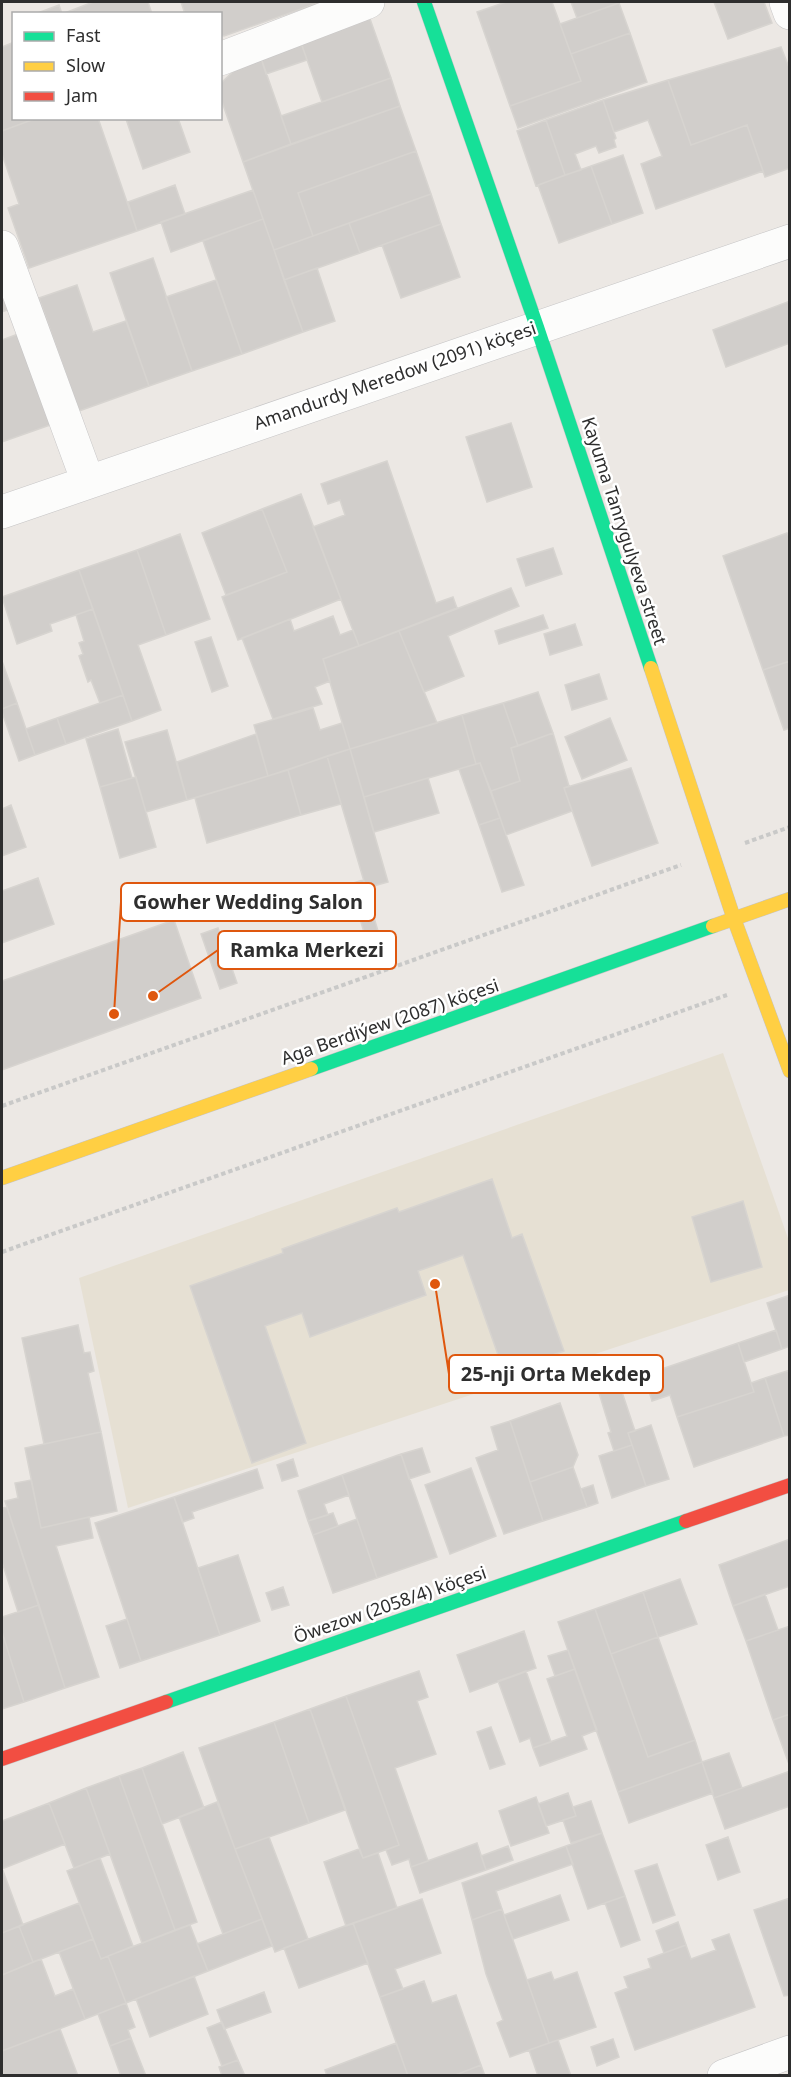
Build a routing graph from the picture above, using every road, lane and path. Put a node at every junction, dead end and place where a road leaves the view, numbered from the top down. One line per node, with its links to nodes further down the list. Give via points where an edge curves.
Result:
1 (368, 2): 5 (street)
2 (424, 2): 8 (street, Kayuma Tanrygulyeva street)
3 (786, 2): 4 (street)
4 (789, 13)
5 (222, 58)
6 (789, 241): 8 (street, Amandurdy Meredow (2091) köçesi)
7 (2, 247): 9 (street)
8 (537, 327): 9 (street, Amandurdy Meredow (2091) köçesi); 12 (street, Kayuma Tanrygulyeva street)
9 (88, 482): 10 (street, Amandurdy Meredow (2091) köçesi)
10 (2, 512)
11 (789, 827): 12 (path)
12 (713, 854): 14 (street, Kayuma Tanrygulyeva street); 17 (path)
13 (789, 899): 14 (street, Aga Berdiýew (2087) köçesi)
14 (734, 919): 15 (street, Kayuma Tanrygulyeva street); 18 (street, Aga Berdiýew (2087) köçesi)
15 (758, 984): 16 (street, Kayuma Tanrygulyeva street); 19 (path)
16 (789, 1071)
17 (2, 1106)
18 (2, 1178)
19 (2, 1252)
20 (789, 1485): 21 (street, Öwezow (2058/4) köçesi)
21 (2, 1759)
22 (789, 2052): 23 (street)
23 (724, 2076)

